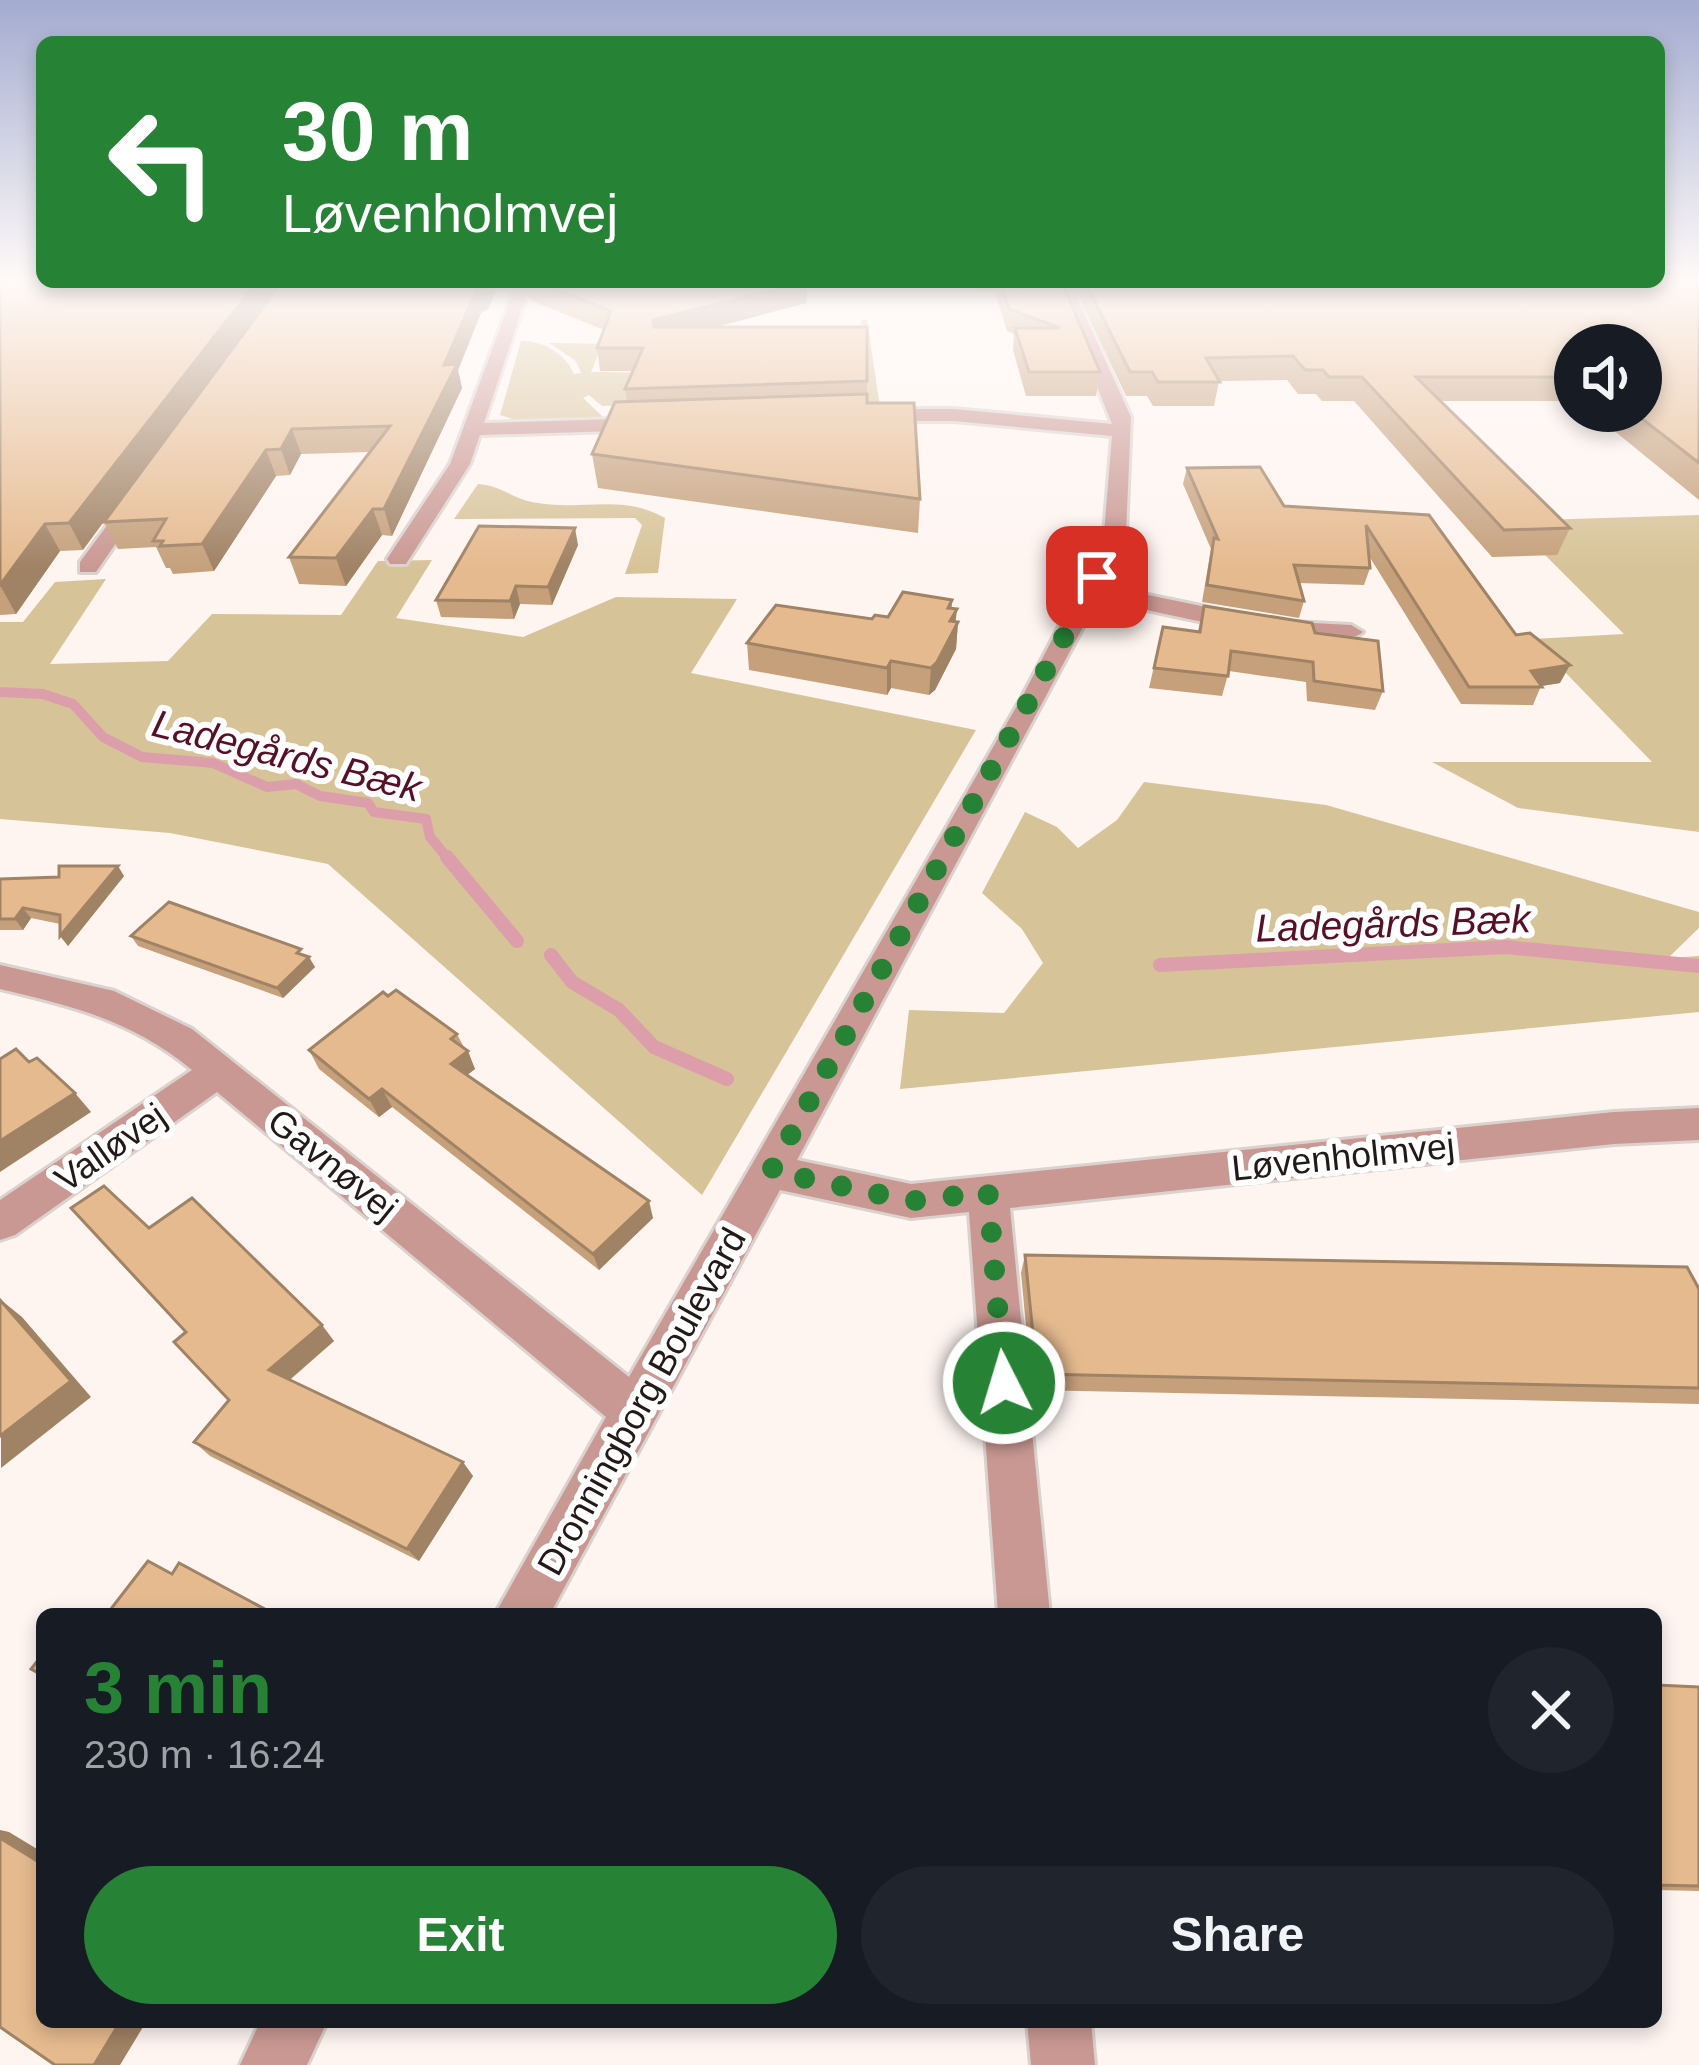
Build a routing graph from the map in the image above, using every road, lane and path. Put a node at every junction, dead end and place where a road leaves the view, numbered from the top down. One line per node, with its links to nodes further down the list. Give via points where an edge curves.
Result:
1 (492, 377): 5 (street)
2 (1105, 377): 6 (street, Dronningborg Boulevard)
3 (854, 416): 6 (street, via 953,415)
4 (679, 423): 5 (street)
5 (475, 429): 8 (street)
6 (1123, 431): 10 (street, Dronningborg Boulevard, via 1115,533)
7 (157, 471): 9 (street)
8 (398, 559)
9 (88, 567)
10 (1090, 590): 11 (street, via 1274,628); 15 (street, Dronningborg Boulevard)
11 (1351, 632)
12 (0, 977): 13 (street, Gavnøvej, via 102,1000 179,1039)
13 (219, 1071): 17 (street, Valløvej); 18 (street, Gavnøvej)
14 (1699, 1124): 16 (street, Løvenholmvej)
15 (771, 1171): 16 (street, Løvenholmvej, via 911,1201); 18 (street, Dronningborg Boulevard)
16 (988, 1192): 20 (street)
17 (0, 1222)
18 (634, 1411): 19 (street, Dronningborg Boulevard)
19 (524, 1608)
20 (1023, 1608)
21 (293, 2028): 23 (street)
22 (1060, 2028): 24 (street)
23 (272, 2065)
24 (1063, 2065)

